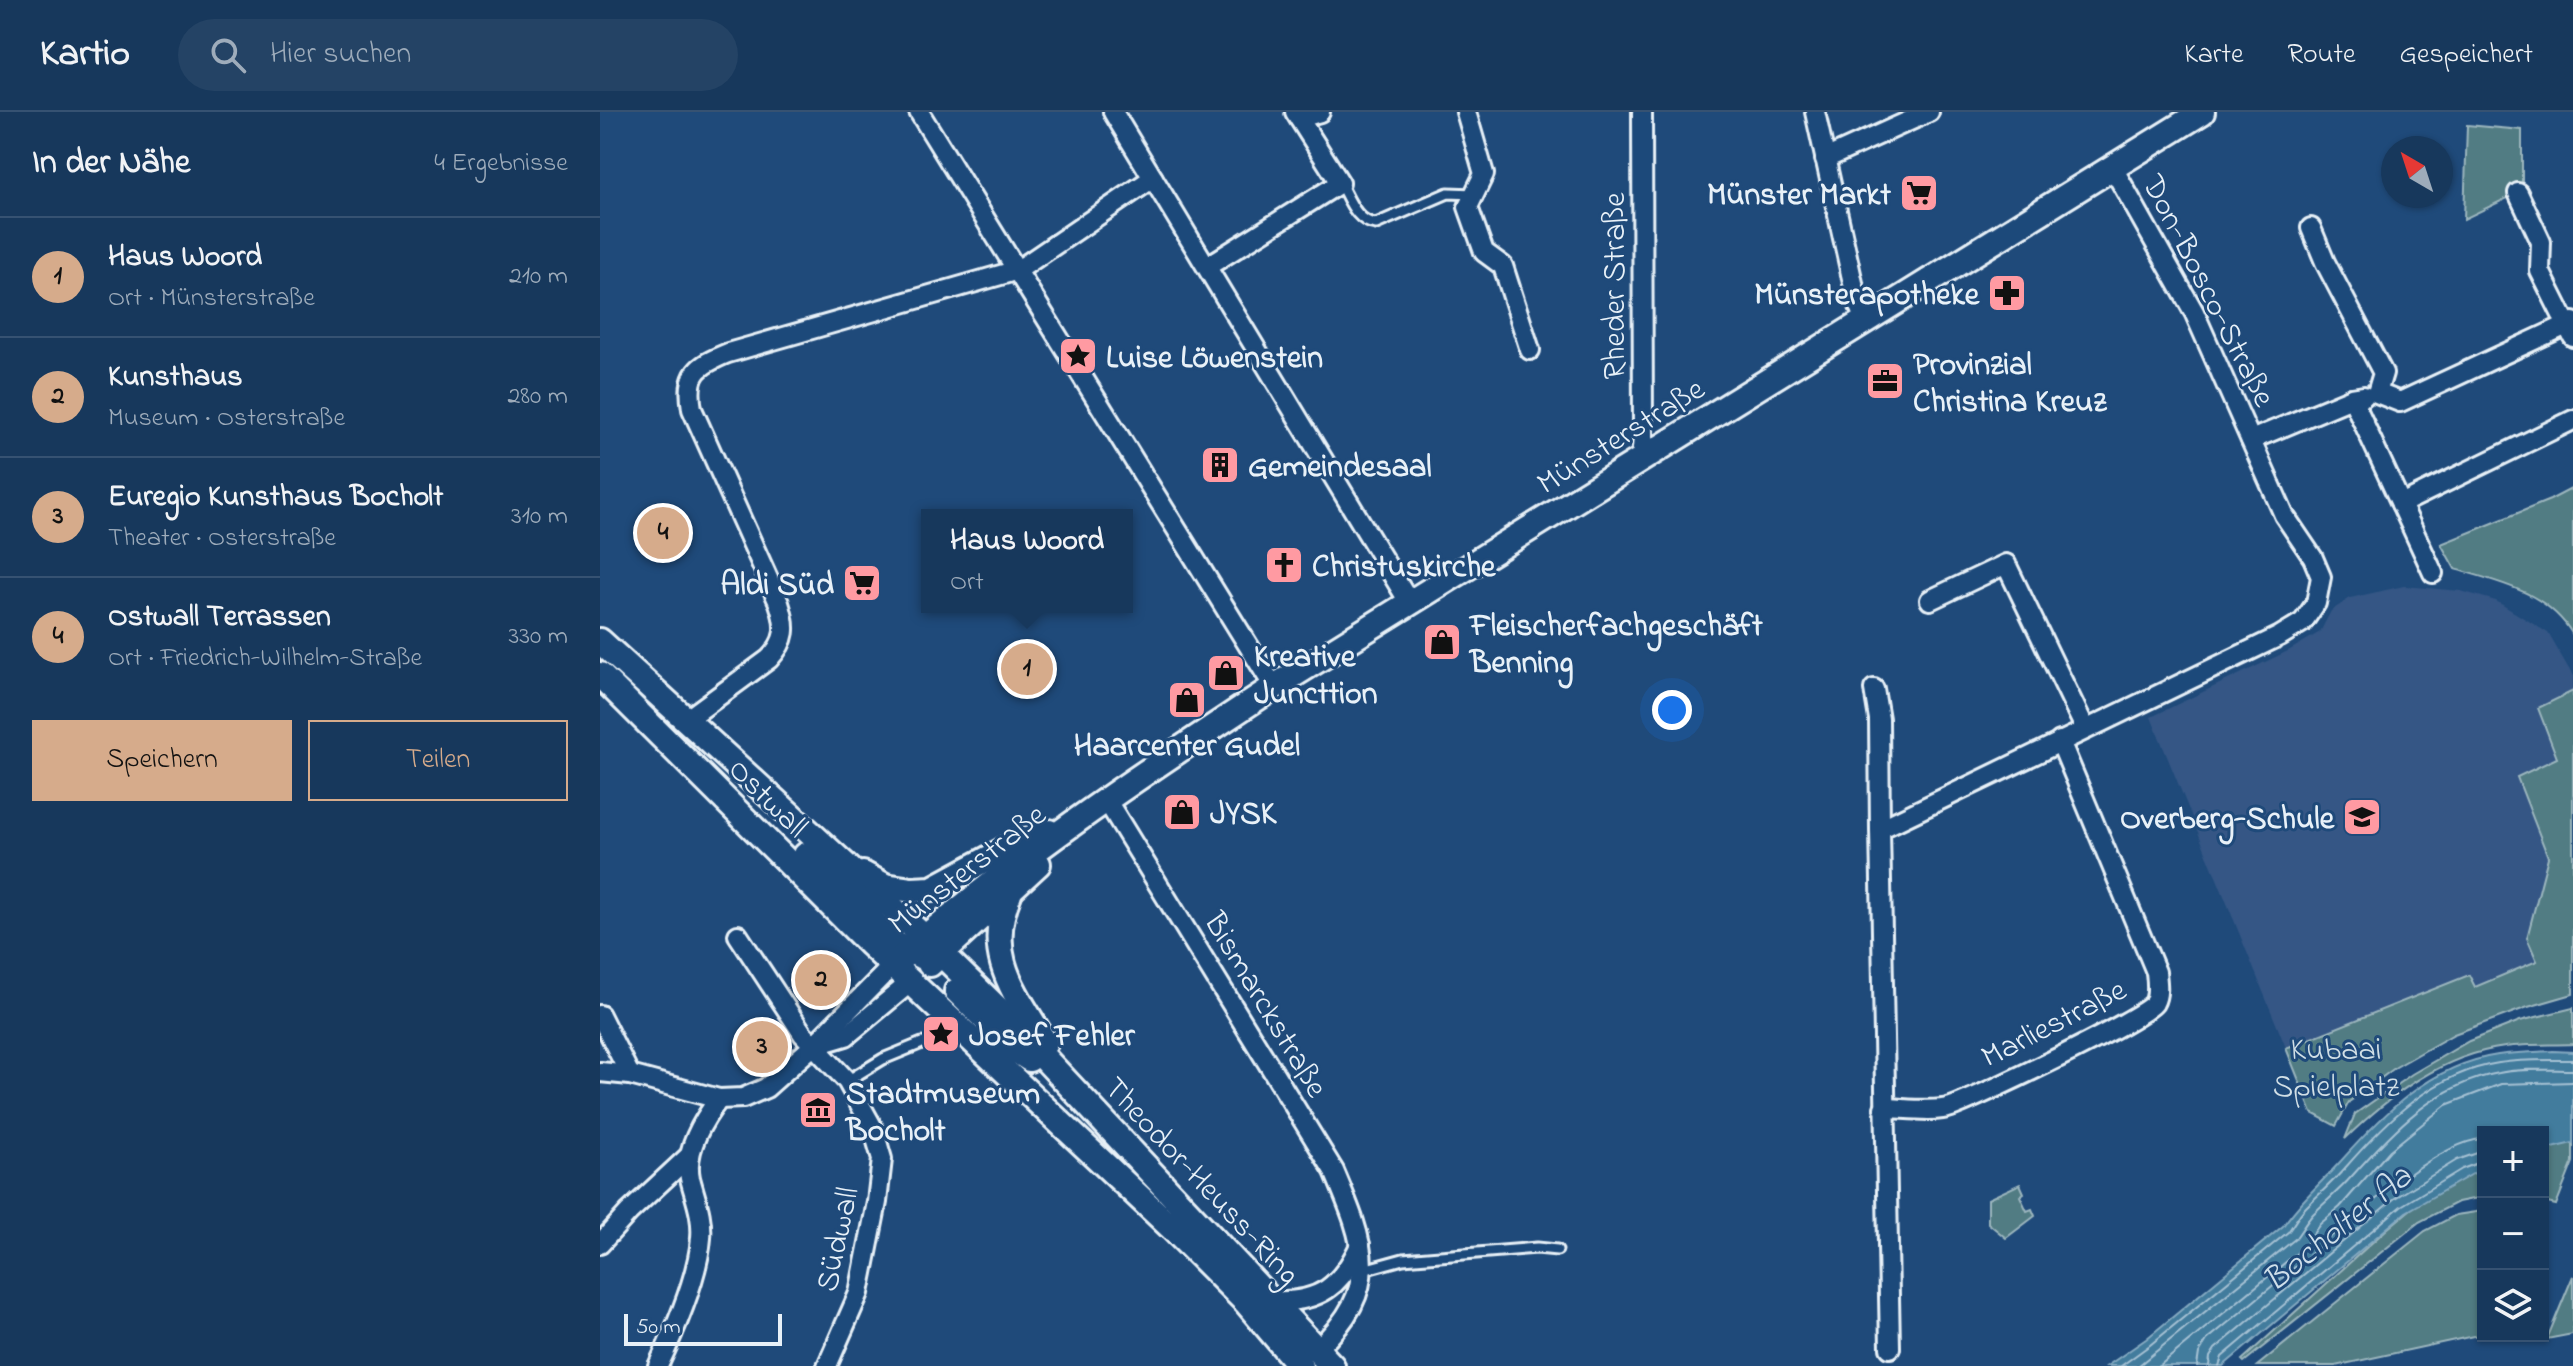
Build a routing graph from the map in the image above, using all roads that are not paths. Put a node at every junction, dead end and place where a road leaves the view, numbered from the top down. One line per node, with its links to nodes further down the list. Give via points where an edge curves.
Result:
1 (919, 112): 18 (street)
2 (1113, 112): 12 (street)
3 (1320, 112): 9 (street)
4 (1466, 112): 15 (street, via 1484,174)
5 (1642, 112): 26 (street, Rheder Straße)
6 (1815, 112): 10 (street)
7 (1929, 112): 10 (street)
8 (2202, 112): 11 (main road, Münsterstraße)
9 (1297, 115): 13 (street)
10 (1825, 159): 19 (street)
11 (2113, 168): 19 (main road, Münsterstraße); 25 (street, Don-Bosco-Straße, via 2194,312)
12 (1153, 178): 17 (street); 18 (street)
13 (1340, 183): 15 (lane, via 1360,218 1376,224 1448,193); 17 (street)
14 (2518, 193): 20 (street, Don-Bosco-Straße, via 2541,242 2540,271)
15 (1475, 194): 21 (street, via 1468,207 1484,252 1503,266)
16 (2311, 228): 22 (street, via 2383,373)
17 (1208, 266): 30 (street)
18 (1018, 270): 33 (street); 35 (street, via 728,353 697,370 688,389 692,409 779,603 786,633 769,659)
19 (1865, 321): 26 (main road, Münsterstraße)
20 (2571, 328): 22 (street, Don-Bosco-Straße, via 2400,402)
21 (1530, 350)
22 (2377, 393): 23 (street, Don-Bosco-Straße)
23 (2352, 398): 25 (street, Don-Bosco-Straße); 27 (street)
24 (2573, 420): 27 (street)
25 (2251, 440): 36 (street, Don-Bosco-Straße, via 2284,515 2321,577 2316,603 2303,622 2280,636)
26 (1641, 459): 30 (main road, Münsterstraße)
27 (2401, 504): 28 (street)
28 (2433, 573)
29 (1930, 600): 36 (street, via 2006,564)
30 (1409, 602): 33 (main road, Münsterstraße)
31 (600, 641): 35 (main road, Ostwall)
32 (600, 675): 44 (main road, Ostwall, via 723,795)
33 (1274, 687): 38 (main road, Münsterstraße)
34 (1874, 689): 40 (street)
35 (686, 720): 41 (main road, Ostwall)
36 (2085, 728): 37 (street, Don-Bosco-Straße)
37 (2060, 741): 40 (street); 53 (street, Marliestraße, via 2156,972 2155,1002 2115,1029 1949,1108)
38 (1107, 801): 39 (main road, Münsterstraße); 56 (street, Bismarckstraße, via 1334,1171)
39 (1078, 822): 41 (main road, Ostwall, via 1019,842 924,891 885,886); 42 (main road, Münsterstraße); 44 (main road, Münsterstraße, via 964,903)
40 (1880, 829): 53 (street)
41 (842, 864): 44 (main road, Ostwall)
42 (1009, 894): 44 (main road, Münsterstraße); 51 (main road, via 999,958)
43 (738, 935): 47 (street, Südwall)
44 (918, 959): 47 (street, via 846,1036); 51 (main road, via 1018,1052); 64 (main road, Theodor-Heuss-Ring, via 1247,1303)
45 (600, 1015): 49 (street)
46 (922, 1043): 50 (lane)
47 (813, 1046): 50 (street, Südwall); 52 (street, via 766,1088 743,1098)
48 (600, 1072): 49 (street)
49 (630, 1075): 52 (street)
50 (847, 1081): 63 (street, Südwall, via 873,1128 882,1159 859,1293)
51 (1069, 1083): 59 (main road, Theodor-Heuss-Ring)
52 (719, 1099): 54 (street)
53 (1884, 1108): 60 (street)
54 (688, 1157): 55 (street); 62 (street, via 701,1216 698,1261)
55 (600, 1244)
56 (1360, 1245): 58 (street, Bismarckstraße); 59 (street, via 1349,1268 1328,1289 1295,1302)
57 (1557, 1250): 58 (lane, via 1403,1259)
58 (1363, 1270): 61 (street, Bismarckstraße, via 1359,1295)
59 (1274, 1301): 61 (main road, Theodor-Heuss-Ring)
60 (1890, 1348)
61 (1325, 1357)
62 (658, 1366)
63 (827, 1366)
64 (1300, 1366)

